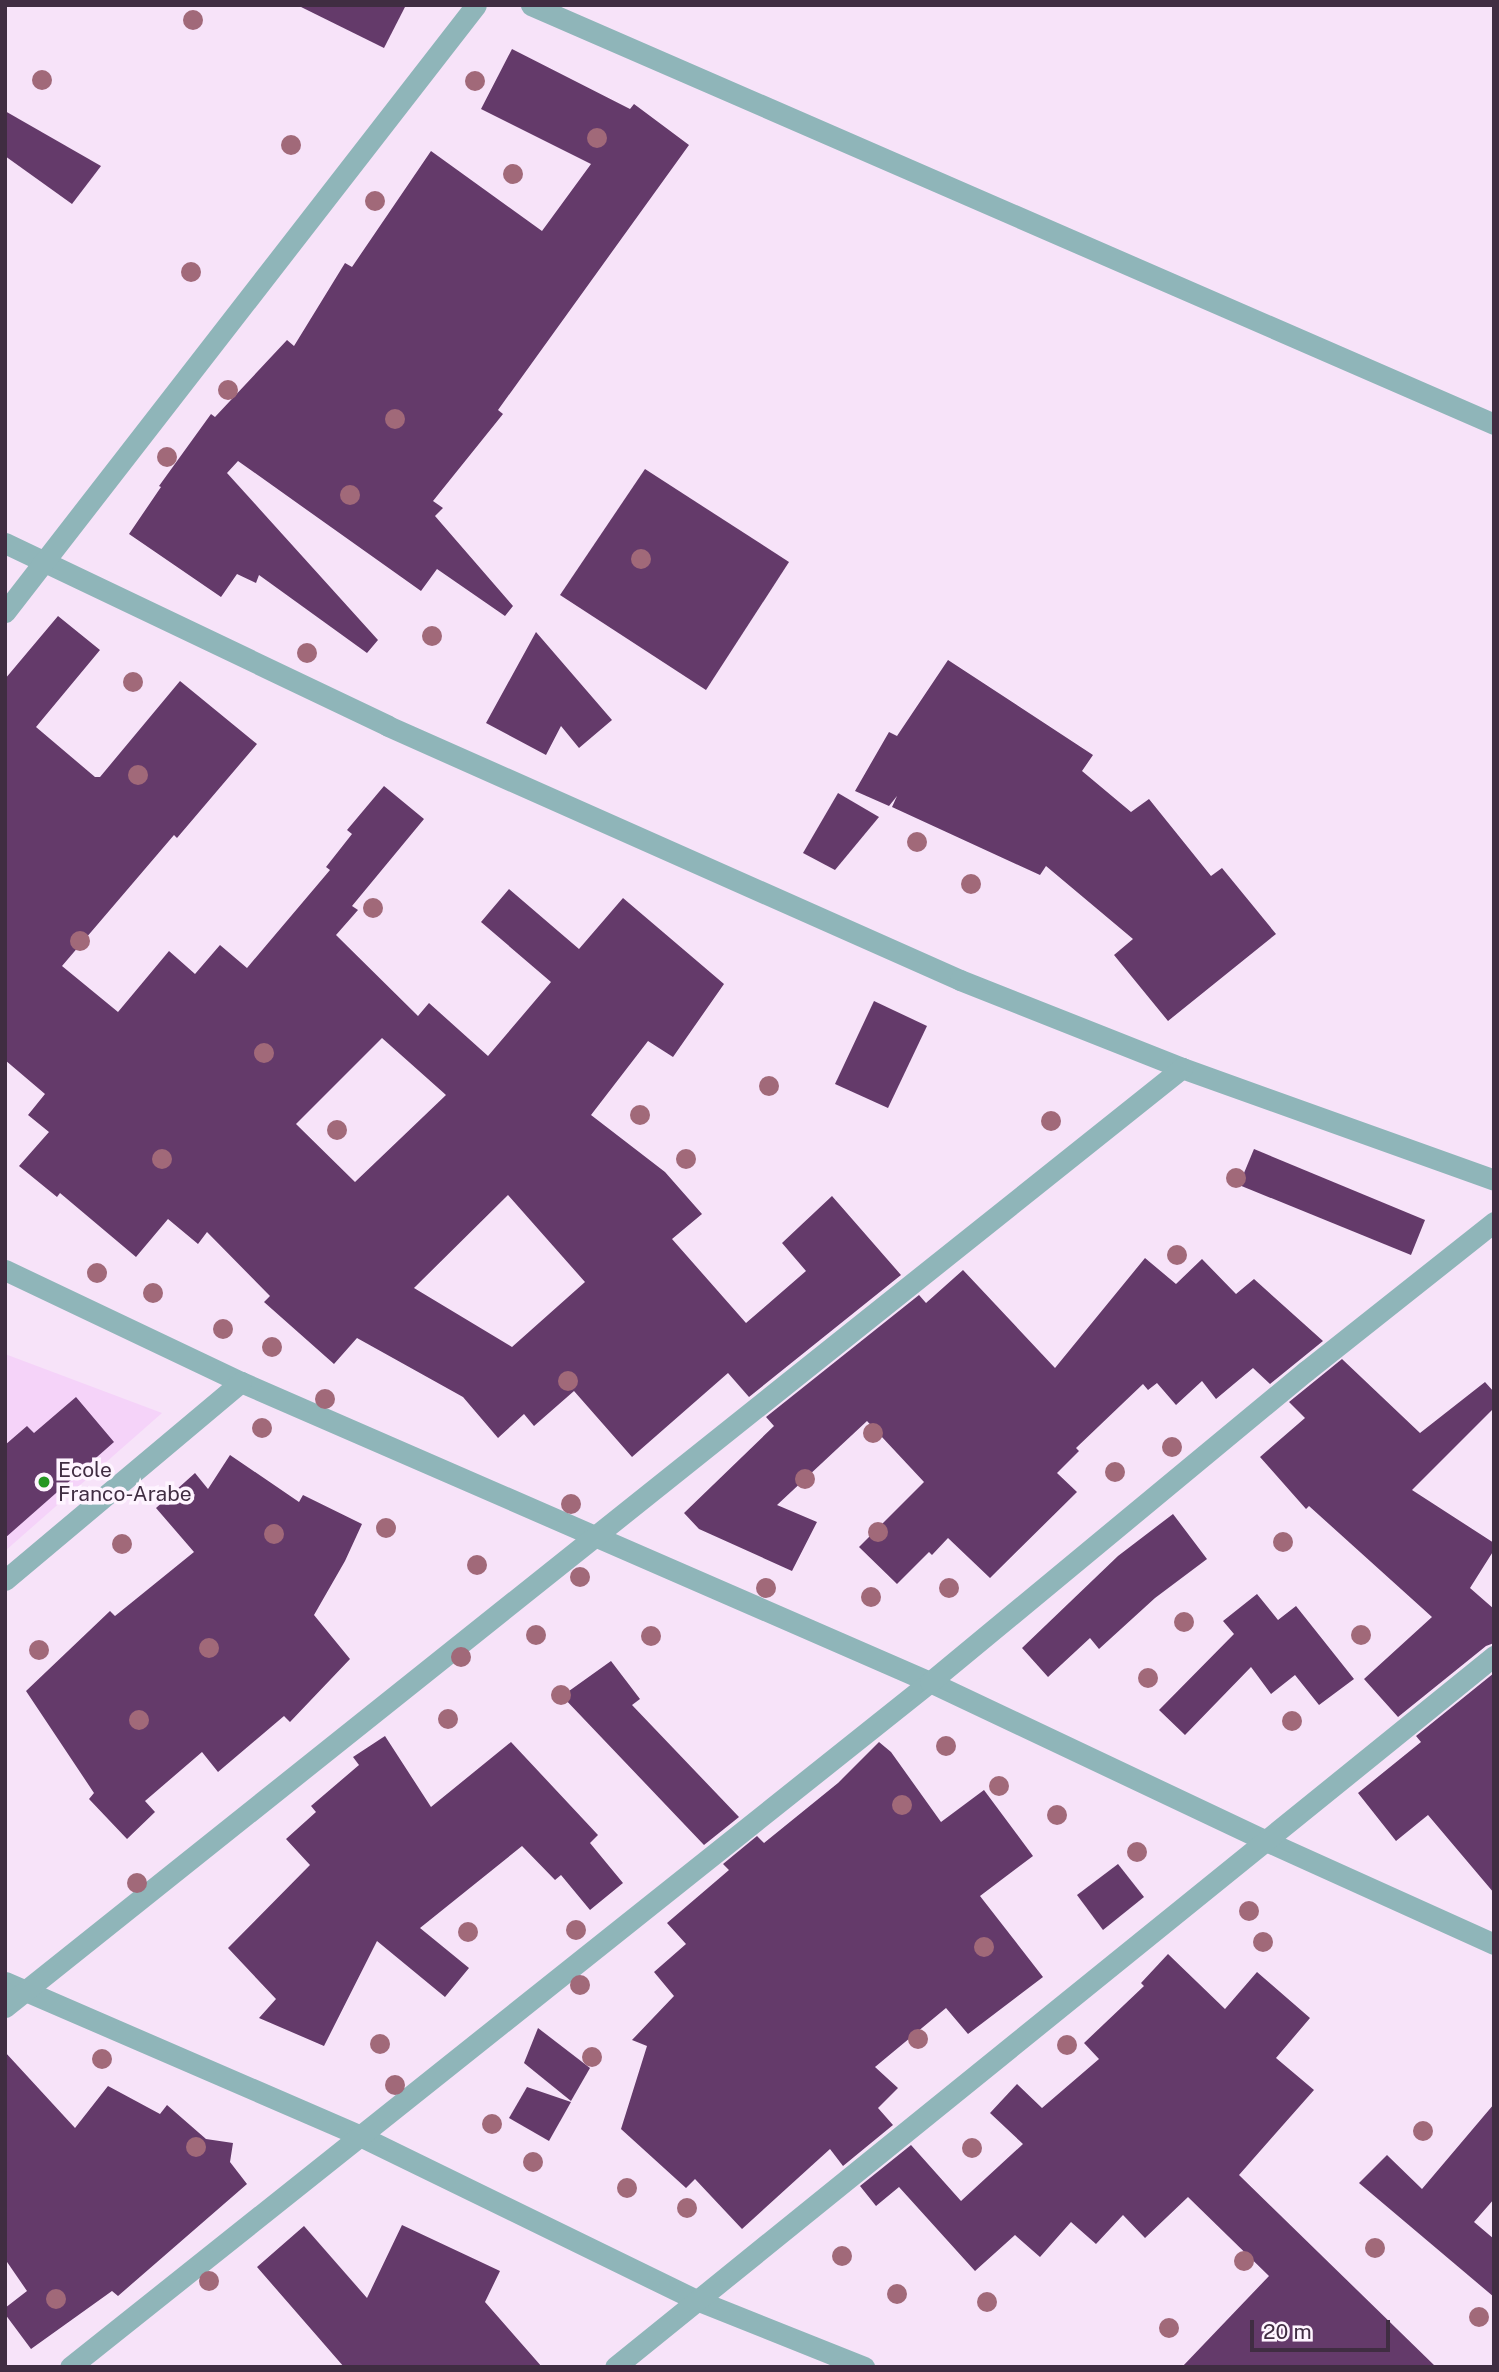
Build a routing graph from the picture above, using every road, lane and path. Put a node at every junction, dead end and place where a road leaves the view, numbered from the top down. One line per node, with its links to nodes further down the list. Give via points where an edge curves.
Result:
1 (476, 5): 5 (street)
2 (531, 5): 3 (street)
3 (1494, 424)
4 (5, 543): 5 (street)
5 (44, 562): 6 (street); 7 (street, via 401,732 960,980)
6 (5, 612)
7 (1182, 1068): 8 (street); 12 (street)
8 (1494, 1180)
9 (1494, 1222): 15 (street)
10 (5, 1270): 11 (street)
11 (241, 1382): 12 (street); 13 (street)
12 (593, 1537): 15 (street); 19 (street)
13 (5, 1580)
14 (1494, 1656): 16 (street)
15 (930, 1682): 16 (street); 21 (street)
16 (1266, 1841): 17 (street); 22 (street)
17 (1494, 1944)
18 (5, 1982): 19 (street)
19 (25, 1991): 20 (street); 21 (street)
20 (5, 2007)
21 (358, 2135): 22 (street); 23 (street)
22 (699, 2301): 24 (street); 25 (street)
23 (70, 2367)
24 (615, 2367)
25 (864, 2367)

